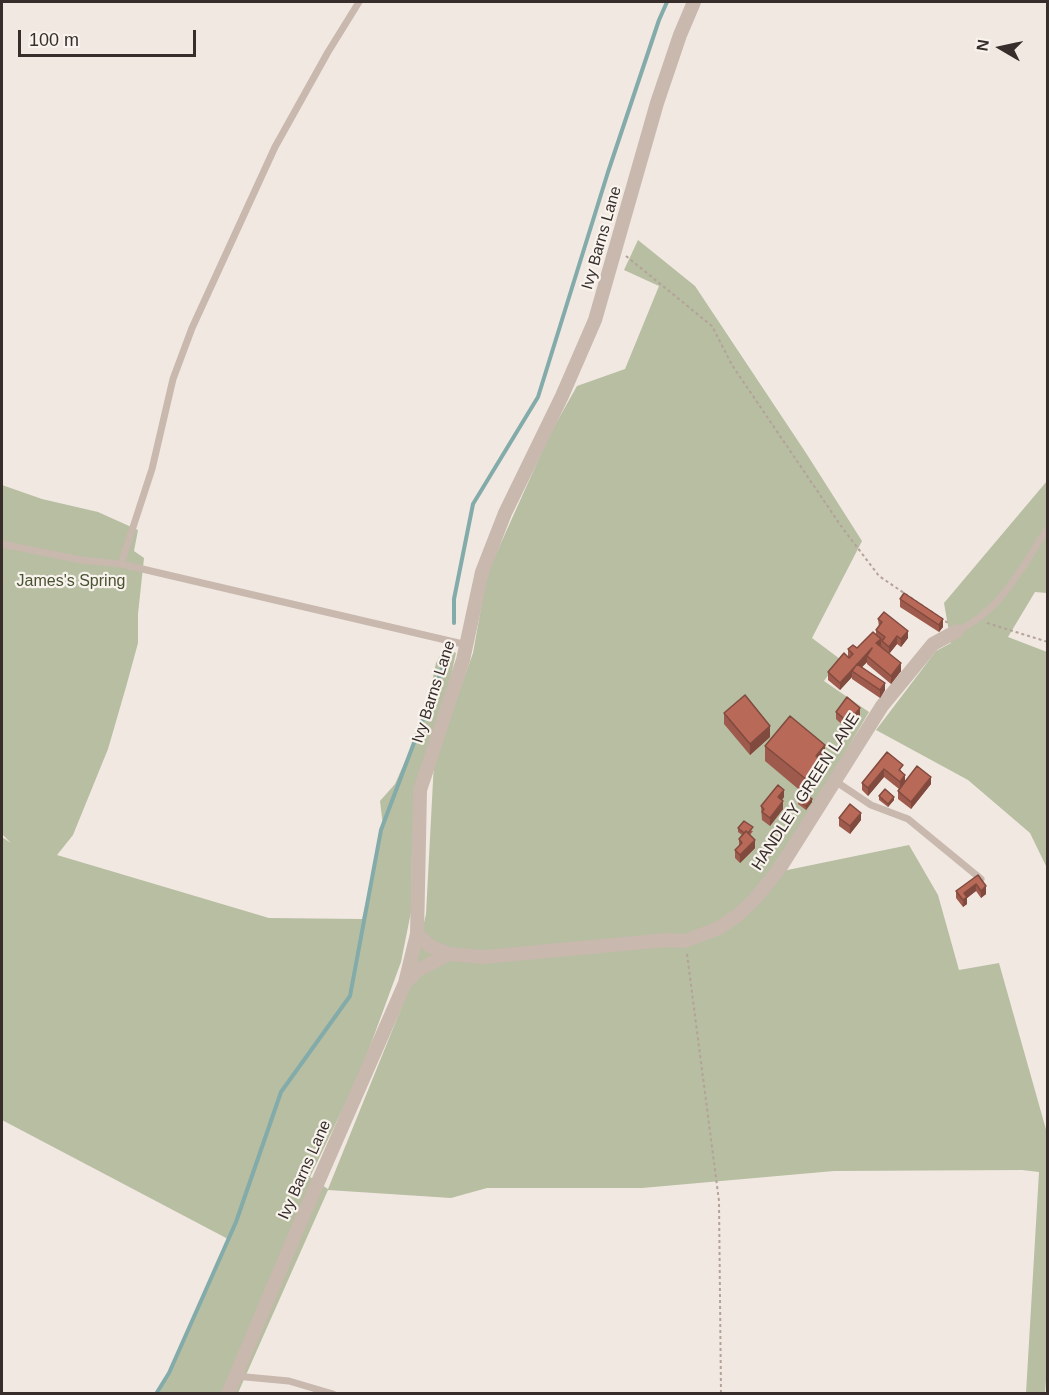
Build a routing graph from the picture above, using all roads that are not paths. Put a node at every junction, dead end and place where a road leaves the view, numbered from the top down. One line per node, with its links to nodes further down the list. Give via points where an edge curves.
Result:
1 (359, 2): 5 (lane, via 275,147 192,328 173,379 152,469)
2 (694, 2): 7 (street, Ivy Barns Lane, via 657,103 595,320 505,513 482,572)
3 (1047, 528): 6 (lane, via 996,605 973,624)
4 (2, 544): 5 (lane)
5 (121, 564): 7 (lane)
6 (957, 631): 8 (street, HANDLEY GREEN LANE, via 933,644 917,662 882,706)
7 (466, 645): 10 (street, Ivy Barns Lane, via 420,790)
8 (835, 781): 9 (lane, via 870,805 908,819); 11 (street, HANDLEY GREEN LANE, via 780,868 755,899 719,928 685,941 484,957)
9 (981, 879)
10 (417, 934): 11 (street, HANDLEY GREEN LANE, via 430,946); 12 (street, Ivy Barns Lane)
11 (449, 954): 12 (street, via 418,970)
12 (405, 983): 13 (street, Ivy Barns Lane)
13 (235, 1376): 14 (street, Ivy Barns Lane); 15 (lane, via 289,1381)
14 (228, 1394)
15 (333, 1394)

